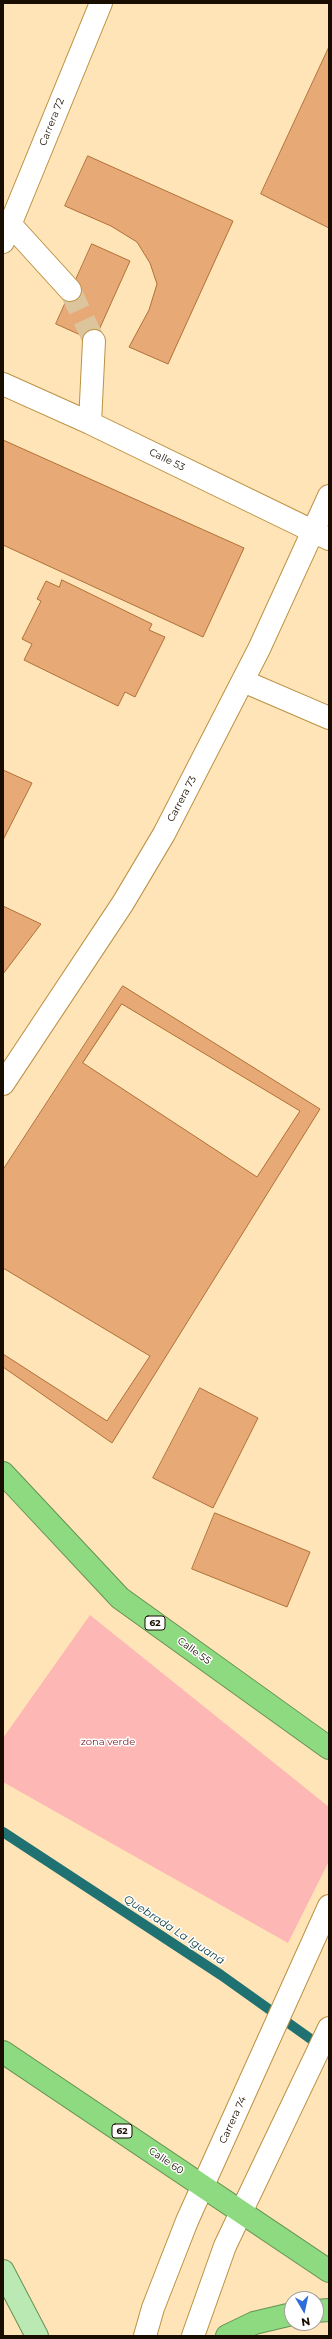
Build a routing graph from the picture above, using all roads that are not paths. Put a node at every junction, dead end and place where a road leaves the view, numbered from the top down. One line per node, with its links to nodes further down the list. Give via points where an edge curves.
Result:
1 (101, 3): 2 (street, Carrera 72)
2 (7, 233): 3 (street)
3 (70, 290)
4 (94, 341): 6 (street)
5 (3, 384): 6 (street, Calle 53)
6 (90, 423): 8 (street, Calle 53)
7 (329, 496): 8 (street, Carrera 73)
8 (321, 535): 9 (street, Carrera 73)
9 (243, 681): 10 (street); 11 (street, Carrera 73, via 164,834 123,903)
10 (329, 718)
11 (3, 1084)
12 (3, 1472): 13 (highway, Calle 55 / 62, via 120,1598)
13 (329, 1748)
14 (329, 1906): 17 (street, Carrera 74)
15 (329, 2028): 18 (street)
16 (3, 2052): 17 (highway, Calle 60 / 62)
17 (203, 2185): 18 (highway, Calle 60 / 62); 23 (street, Carrera 74, via 153,2308)
18 (241, 2211): 20 (highway, Calle 60 / 62); 24 (street, via 225,2246)
19 (3, 2271): 22 (main road)
20 (329, 2271)
21 (284, 2316): 25 (highway, via 254,2323)
22 (37, 2336)
23 (145, 2336)
24 (193, 2336)
25 (227, 2336)

